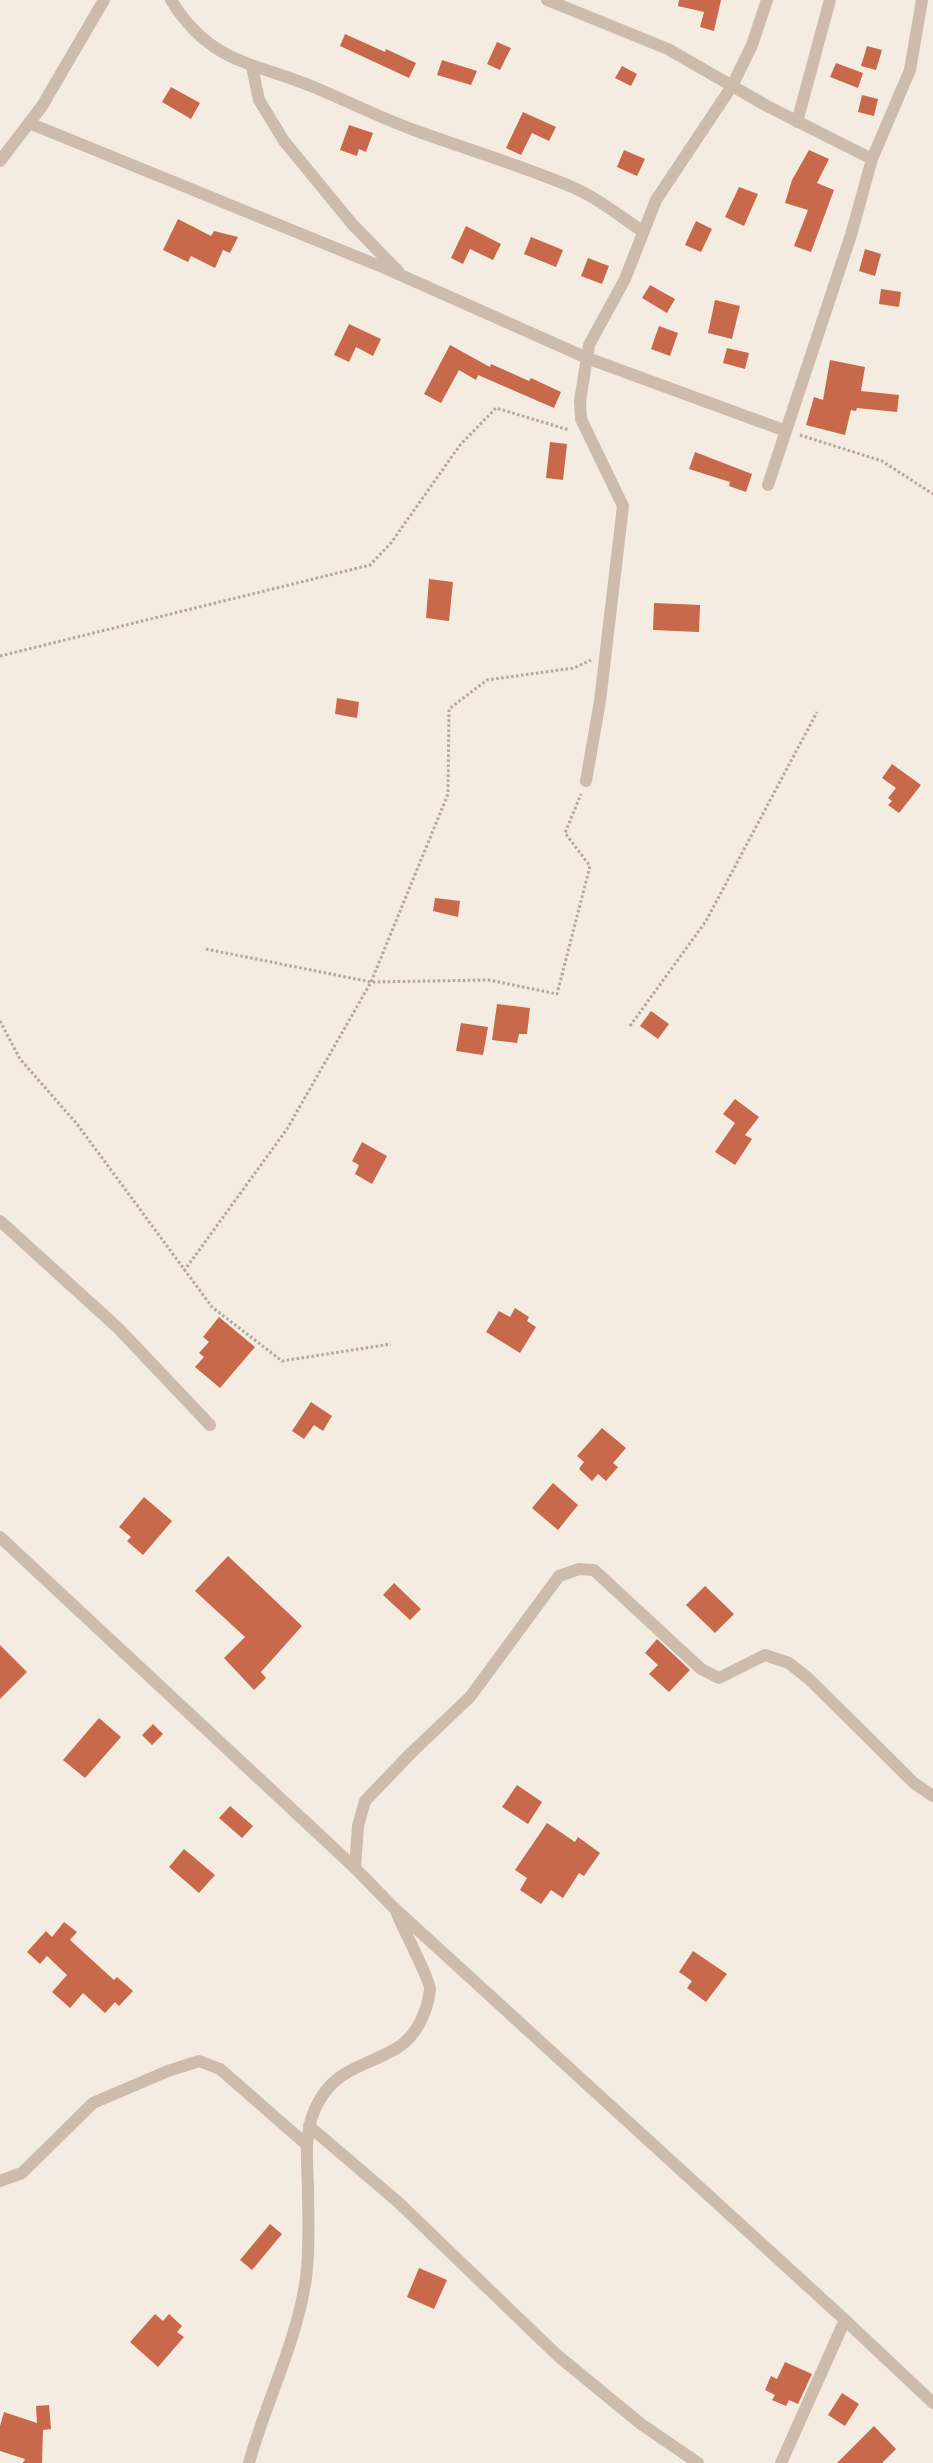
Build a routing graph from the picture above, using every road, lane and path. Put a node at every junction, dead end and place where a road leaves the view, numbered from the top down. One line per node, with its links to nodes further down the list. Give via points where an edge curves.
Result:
1 (104, 0): 10 (street)
2 (171, 0): 7 (street, via 183,20 207,42)
3 (547, 0): 8 (street, via 668,49)
4 (767, 0): 8 (street, via 752,45)
5 (830, 0): 9 (street)
6 (922, 0): 11 (street, via 910,70)
7 (252, 67): 13 (street, via 313,87 412,129 573,187); 14 (street, via 259,100 284,141 353,225)
8 (732, 86): 9 (street); 13 (street, via 656,200)
9 (797, 122): 11 (street)
10 (30, 123): 12 (street); 14 (street)
11 (872, 159): 16 (street, via 851,235)
12 (0, 161)
13 (642, 231): 15 (street, via 625,279 589,344)
14 (403, 277): 15 (street)
15 (588, 358): 16 (street); 17 (street, via 580,401 581,419)
16 (786, 431): 18 (street); 19 (path, via 882,461)
17 (590, 436): 20 (street, via 623,506); 21 (path, via 496,408 460,445 391,543 370,565)
18 (768, 485)
19 (933, 494)
20 (605, 653): 23 (street); 25 (path, via 574,668 487,680 450,709 448,794)
21 (0, 656)
22 (817, 712): 27 (path, via 706,921)
23 (586, 780): 25 (path, via 565,833 590,866 557,994 488,980)
24 (206, 949): 25 (path)
25 (371, 982): 29 (path, via 287,1129)
26 (0, 1020): 29 (path, via 20,1059 77,1124)
27 (630, 1026)
28 (0, 1221): 31 (street, via 118,1328)
29 (184, 1271): 30 (path, via 212,1307 282,1361)
30 (391, 1344)
31 (210, 1425)
32 (0, 1537): 34 (street)
33 (933, 1796): 34 (street, via 914,1783 809,1678 789,1663 764,1655 719,1678 701,1669 594,1570 578,1569 559,1576 470,1697 365,1801 358,1826)
34 (355, 1868): 35 (street)
35 (393, 1908): 36 (street, via 431,1987 424,2014 413,2034 398,2048 355,2066 329,2084); 39 (street)
36 (309, 2126): 37 (street); 42 (street, via 398,2202 557,2355 641,2424)
37 (307, 2145): 38 (street, via 220,2069 198,2061 93,2103 22,2173); 41 (street, via 309,2245 305,2280 294,2332)
38 (0, 2181)
39 (845, 2320): 40 (street); 43 (street)
40 (933, 2404)
41 (249, 2463)
42 (698, 2463)
43 (780, 2463)

